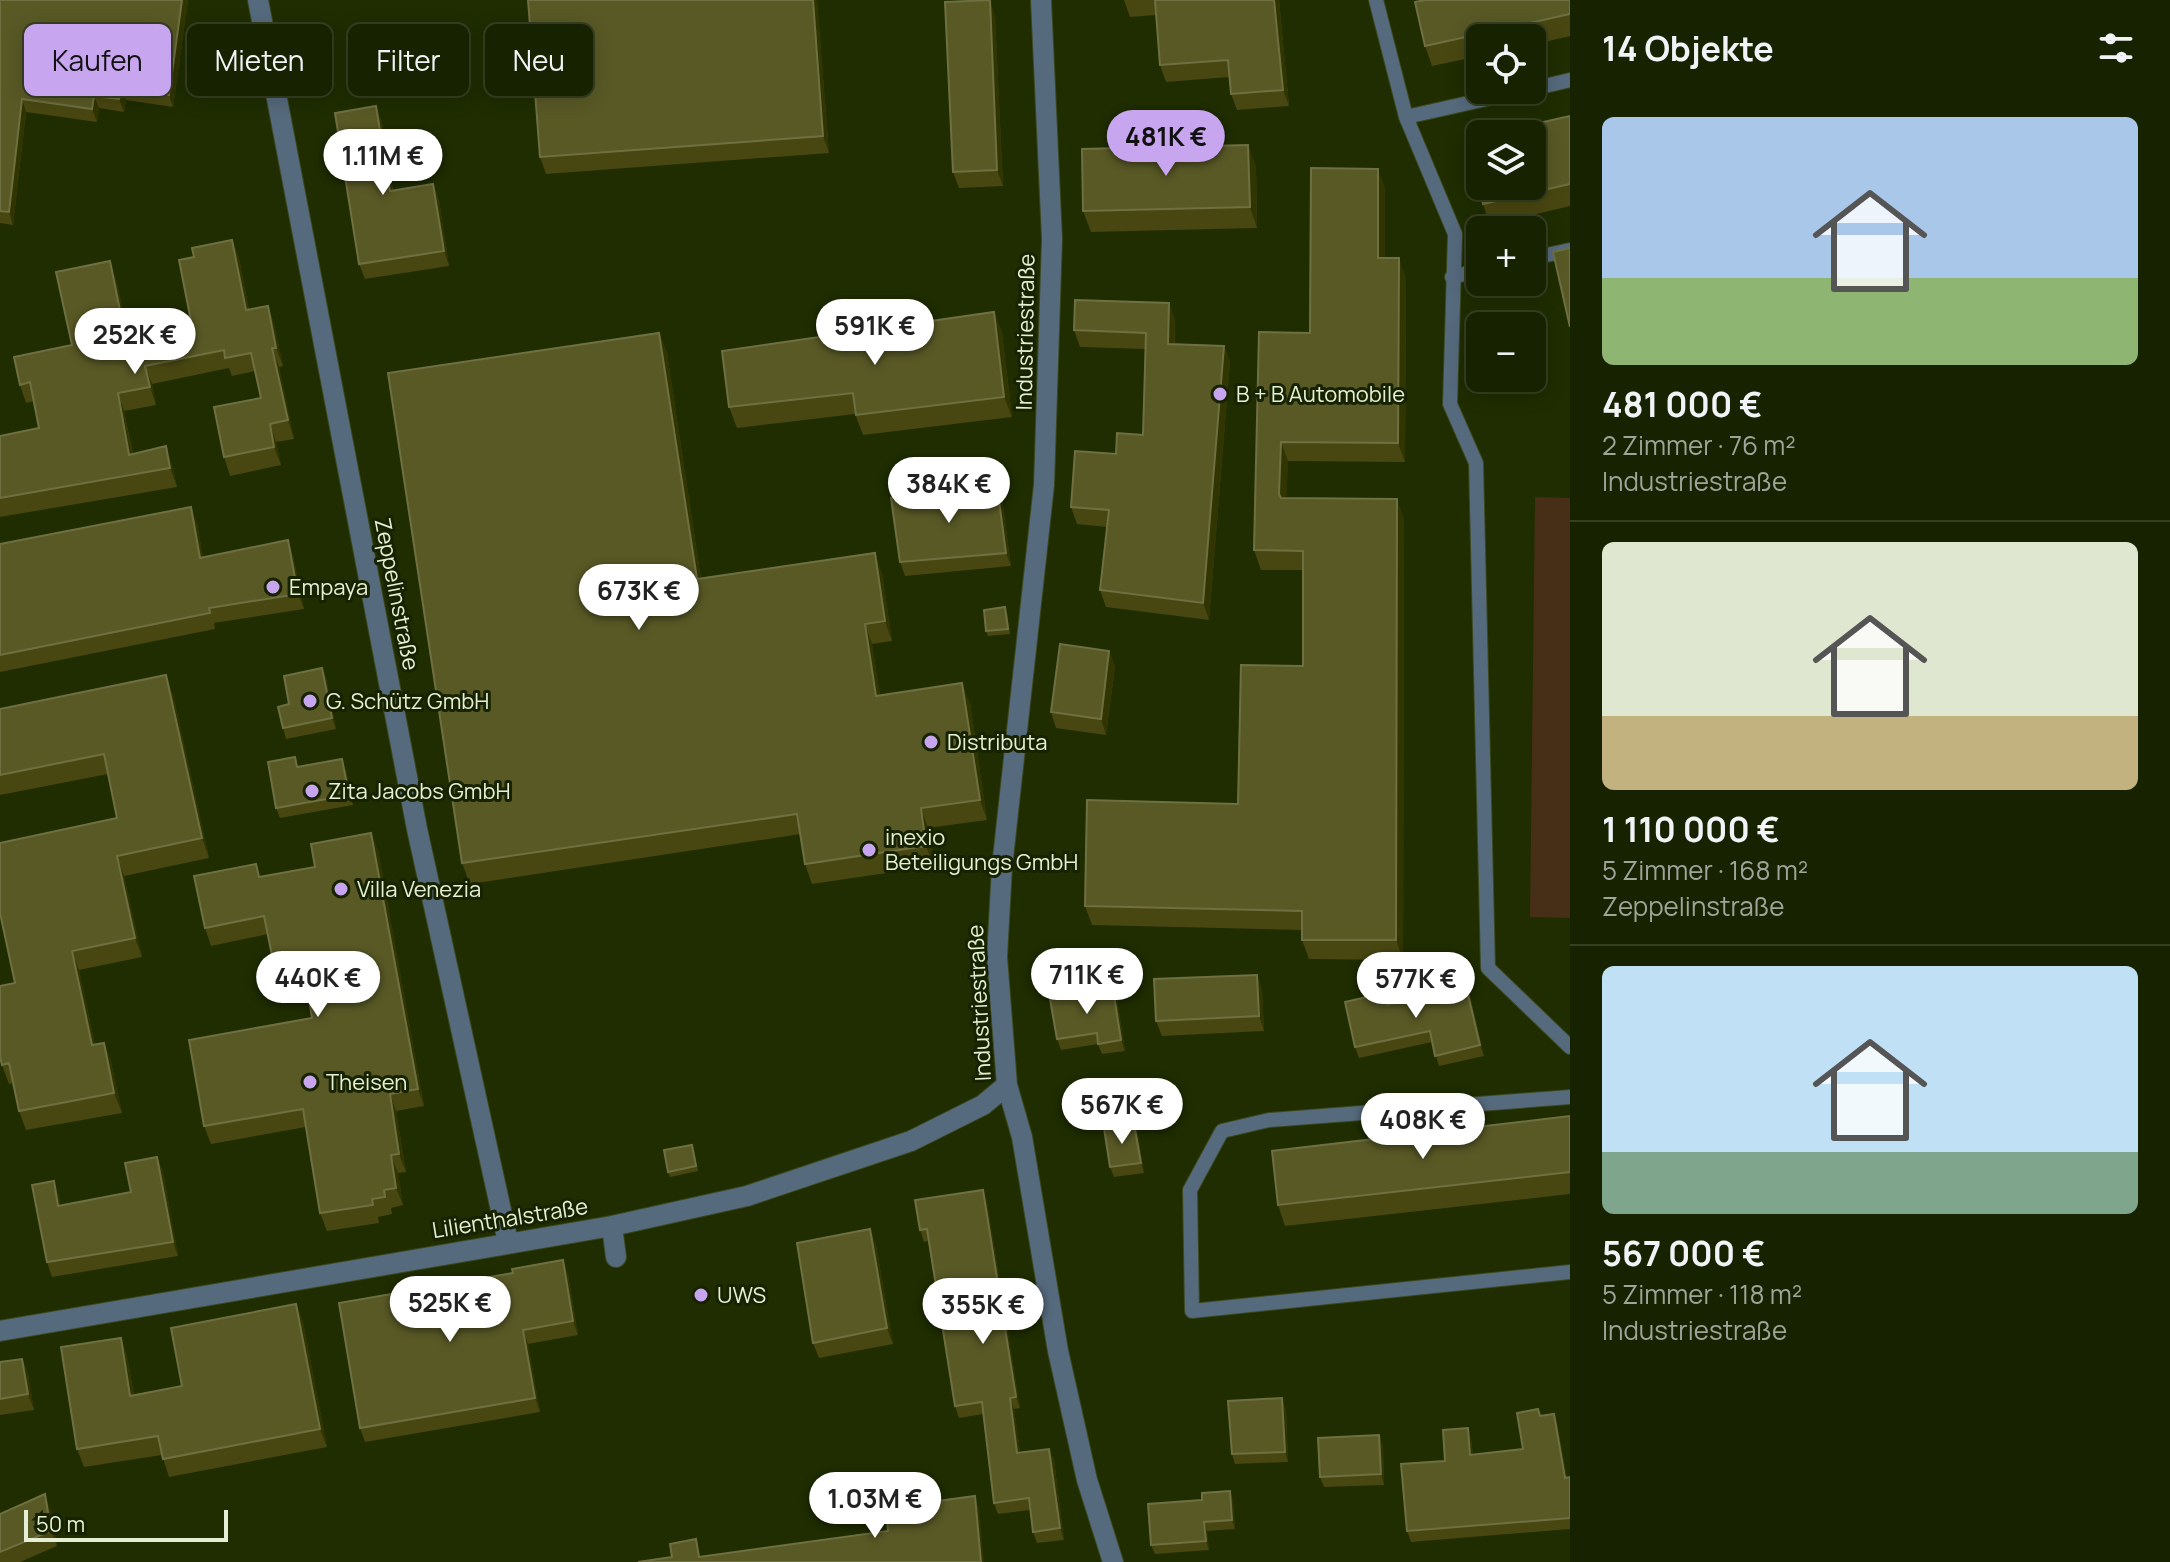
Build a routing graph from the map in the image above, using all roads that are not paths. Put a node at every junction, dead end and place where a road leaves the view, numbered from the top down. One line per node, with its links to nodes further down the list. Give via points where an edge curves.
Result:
1 (258, 0): 16 (street, Zeppelinstraße, via 417,829)
2 (1041, 0): 13 (street, Industriestraße, via 1049,127 1049,370 1034,601 999,901 997,957)
3 (1376, 0): 7 (lane)
4 (1570, 80): 5 (lane)
5 (1546, 85)
6 (1466, 103): 7 (lane)
7 (1406, 117): 11 (lane, via 1455,234)
8 (1570, 250): 9 (lane)
9 (1546, 255)
10 (1466, 274): 11 (lane)
11 (1452, 277): 12 (lane, via 1450,404 1476,463 1488,968)
12 (1570, 1047)
13 (1007, 1085): 15 (street, Lilienthalstraße, via 983,1105 850,1164 747,1196); 20 (street, Industriestraße, via 1022,1137 1058,1351 1087,1480)
14 (1570, 1097): 18 (lane, via 1269,1120 1222,1131 1190,1190 1192,1311)
15 (612, 1226): 16 (street, Lilienthalstraße); 17 (street)
16 (508, 1242): 19 (street, Lilienthalstraße)
17 (616, 1257)
18 (1570, 1272)
19 (0, 1331)
20 (1113, 1562)

